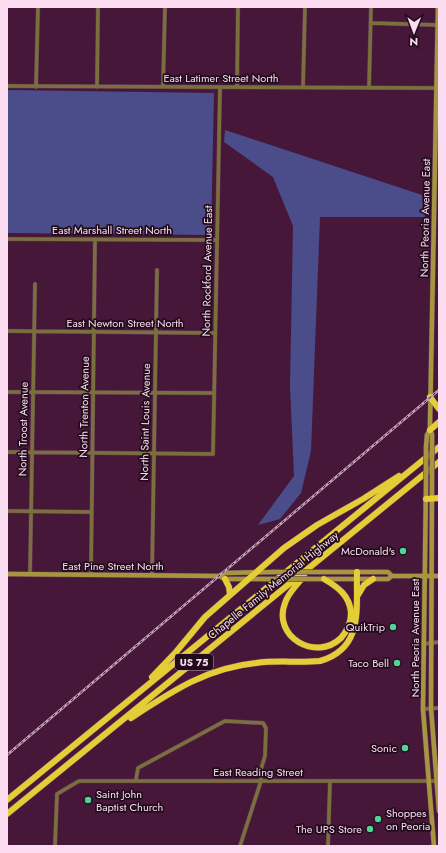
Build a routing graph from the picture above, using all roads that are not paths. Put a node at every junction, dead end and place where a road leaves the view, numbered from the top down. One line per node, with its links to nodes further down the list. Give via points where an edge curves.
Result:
1 (38, 7): 11 (street)
2 (98, 7): 12 (street)
3 (165, 7): 13 (street)
4 (238, 7): 14 (street)
5 (304, 7): 16 (street)
6 (371, 7): 8 (street)
7 (438, 7): 9 (main road, North Peoria Avenue East)
8 (371, 23): 9 (street); 17 (street)
9 (437, 25): 18 (main road, North Peoria Avenue East)
10 (7, 86): 11 (street, East Latimer Street North)
11 (36, 86): 12 (street, East Latimer Street North)
12 (98, 87): 13 (street, East Latimer Street North)
13 (163, 87): 15 (street, East Latimer Street North)
14 (237, 87): 15 (street, East Latimer Street North); 16 (street, East Latimer Street North)
15 (220, 88): 22 (street, North Rockford Avenue East)
16 (303, 88): 17 (street, East Latimer Street North)
17 (369, 88): 18 (street, East Latimer Street North)
18 (436, 88): 19 (main road, North Peoria Avenue East)
19 (437, 151): 35 (main road, North Peoria Avenue East)
20 (7, 239): 21 (street, East Marshall Street North)
21 (95, 239): 22 (street, East Marshall Street North); 27 (street, North Trenton Avenue)
22 (216, 240): 29 (street, North Rockford Avenue East)
23 (157, 270): 28 (street, North Saint Louis Avenue)
24 (35, 284): 26 (street, North Troost Avenue)
25 (7, 332): 26 (street, East Newton Street North)
26 (34, 332): 27 (street, East Newton Street North); 31 (street, North Troost Avenue)
27 (95, 332): 28 (street, East Newton Street North); 32 (street, North Trenton Avenue)
28 (156, 333): 29 (street, East Newton Street North); 33 (street, North Saint Louis Avenue)
29 (215, 333): 34 (street, North Rockford Avenue East)
30 (7, 392): 31 (street)
31 (33, 392): 32 (street); 41 (street, North Troost Avenue)
32 (94, 392): 33 (street); 42 (street, North Trenton Avenue)
33 (155, 392): 34 (street); 43 (street, North Saint Louis Avenue)
34 (214, 393): 43 (street, North Rockford Avenue East, via 213,454)
35 (430, 397): 36 (highway); 38 (main road, North Peoria Avenue East)
36 (439, 409)
37 (439, 422): 38 (highway)
38 (430, 430): 47 (main road, North Peoria Avenue East, bridge, via 432,480); 47 (main road, North Peoria Avenue East, bridge, via 427,434 426,447 426,485)
39 (439, 447): 44 (highway, Chapelle Family Memorial Highway / US 75)
40 (7, 452): 41 (street)
41 (32, 452): 42 (street); 49 (street, North Troost Avenue)
42 (92, 452): 43 (street); 50 (street, North Trenton Avenue)
43 (154, 454): 57 (street, North Saint Louis Avenue)
44 (423, 460): 52 (highway, via 302,535); 72 (highway, Chapelle Family Memorial Highway / US 75)
45 (439, 462): 51 (highway, Chapelle Family Memorial Highway / US 75)
46 (439, 498): 47 (highway)
47 (429, 499): 59 (main road, North Peoria Avenue East); 60 (main road, North Peoria Avenue East)
48 (7, 511): 49 (street)
49 (32, 511): 50 (street); 55 (street, North Troost Avenue)
50 (92, 512): 56 (street, North Trenton Avenue)
51 (313, 566): 64 (highway, via 290,594 282,613 285,627 291,636 298,643 308,647 322,648 335,643 345,633 350,621 346,596); 76 (highway, Chapelle Family Memorial Highway / US 75)
52 (256, 572): 53 (main road, East Pine Street North, bridge); 62 (main road, East Pine Street North, via 225,573); 63 (highway)
53 (357, 572): 58 (main road, East Pine Street North, via 388,572); 66 (highway)
54 (7, 574): 55 (main road, East Pine Street North)
55 (30, 574): 56 (main road, East Pine Street North)
56 (91, 574): 57 (main road, East Pine Street North)
57 (152, 575): 62 (main road, East Pine Street North)
58 (392, 576): 59 (main road, East Pine Street North); 65 (main road, East Pine Street North, via 388,579)
59 (424, 576): 60 (main road, East Pine Street North); 71 (main road, North Peoria Avenue East)
60 (432, 576): 61 (main road, East Pine Street North); 69 (main road, North Peoria Avenue East)
61 (439, 576)
62 (222, 577): 63 (main road, East Pine Street North); 67 (highway, via 230,587)
63 (249, 579): 64 (main road, East Pine Street North, bridge); 67 (highway)
64 (324, 579): 66 (main road, East Pine Street North)
65 (373, 579): 66 (main road, East Pine Street North); 68 (highway, via 364,585)
66 (357, 580): 68 (highway)
67 (230, 595): 72 (highway, via 205,617)
68 (357, 596): 76 (highway, via 353,634 344,647 333,656 313,661 248,664 208,674 173,691)
69 (430, 642): 70 (street); 71 (street); 73 (main road, North Peoria Avenue East)
70 (439, 642)
71 (423, 644): 75 (main road, North Peoria Avenue East)
72 (130, 700): 82 (highway, Chapelle Family Memorial Highway / US 75)
73 (431, 708): 74 (street); 75 (street); 81 (main road, North Peoria Avenue East)
74 (439, 708)
75 (423, 709): 80 (main road, North Peoria Avenue East)
76 (105, 735): 84 (highway, Chapelle Family Memorial Highway / US 75)
77 (136, 780): 78 (street, East Reading Street); 78 (street, via 138,768 225,722 261,722 265,725 265,756); 85 (street, East Reading Street, via 79,781 57,794)
78 (261, 781): 79 (street, East Reading Street); 86 (street)
79 (330, 781): 80 (street, East Reading Street); 87 (street)
80 (429, 781): 81 (street, East Reading Street); 88 (main road, North Peoria Avenue East)
81 (436, 781): 83 (main road, North Peoria Avenue East)
82 (7, 800)
83 (439, 811)
84 (7, 814)
85 (55, 846)
86 (240, 846)
87 (328, 846)
88 (434, 846)

